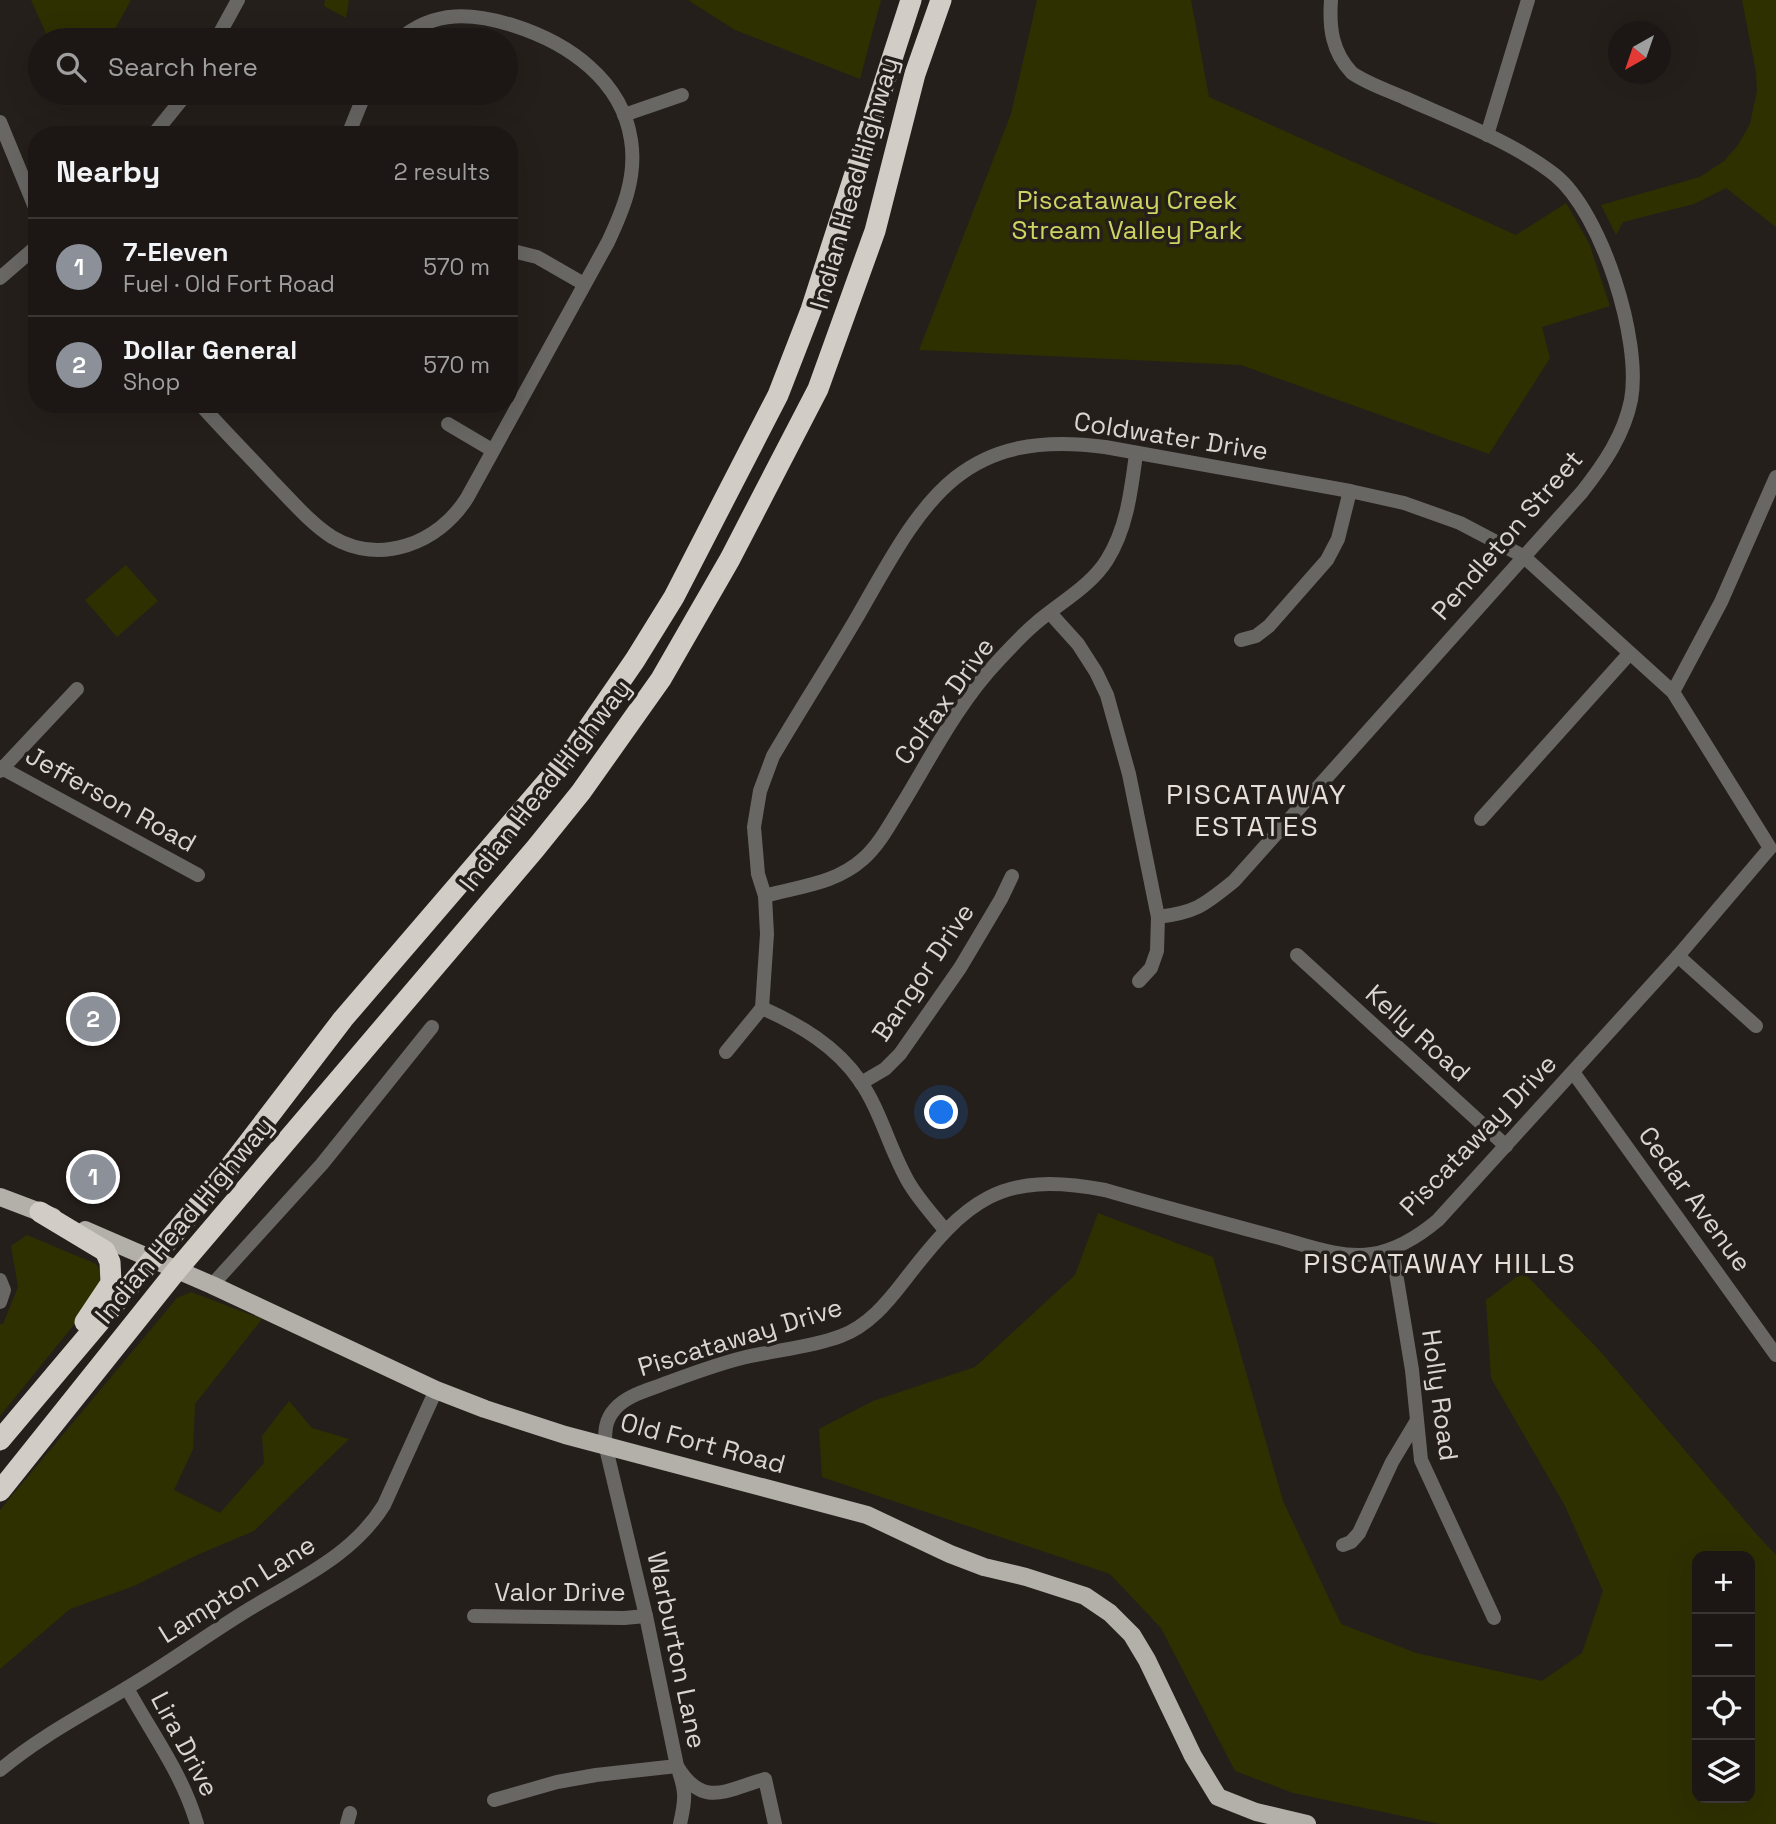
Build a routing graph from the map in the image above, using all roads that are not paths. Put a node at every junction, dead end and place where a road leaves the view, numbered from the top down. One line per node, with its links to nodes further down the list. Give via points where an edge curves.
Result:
1 (238, 0): 6 (street)
2 (911, 0): 58 (highway, Indian Head Highway, via 811,310 778,395 674,597 569,756 343,1019)
3 (941, 0): 59 (highway, Indian Head Highway, via 915,74 875,231 818,389 675,656 536,849)
4 (1331, 0): 17 (street, Pendleton Street, via 1332,37 1352,73)
5 (1528, 0): 17 (street)
6 (223, 28)
7 (417, 28): 8 (street, via 454,16 476,16)
8 (517, 28)
9 (518, 28): 13 (street, via 581,59 608,87)
10 (682, 95): 13 (street)
11 (177, 105): 15 (street)
12 (360, 105): 16 (street)
13 (624, 115): 22 (street, via 631,139 626,203)
14 (0, 122): 18 (street)
15 (160, 126)
16 (352, 126)
17 (1487, 135): 31 (street, Pendleton Street, via 1556,176 1589,218 1612,274 1632,361 1631,397 1614,447 1582,492)
18 (28, 190)
19 (518, 252): 22 (street, via 537,257)
20 (28, 254): 21 (street)
21 (0, 278)
22 (584, 284): 23 (street)
23 (518, 403)
24 (210, 413): 27 (street, via 316,526 346,544 378,550 422,541 449,522)
25 (513, 413): 27 (street)
26 (447, 424): 27 (street)
27 (492, 450)
28 (1136, 454): 30 (street, Coldwater Drive); 32 (street, Colfax Drive, via 1126,516 1106,562); 42 (street, Coldwater Drive, via 1080,444 1015,449 972,466 932,497 905,534 773,756 760,791 754,827 754,850)
29 (1776, 477): 36 (street, via 1721,602)
30 (1350, 491): 31 (street, Coldwater Drive, via 1460,523); 33 (street, via 1338,539 1327,560 1269,626)
31 (1523, 556): 34 (street, Coldwater Drive); 43 (street, Pendleton Street, via 1234,881 1198,909)
32 (1050, 613): 42 (street, Colfax Drive, via 1020,638 978,686 874,849 832,879); 43 (street, via 1078,644 1107,695 1129,774)
33 (1241, 640)
34 (1629, 654): 36 (street, Coldwater Drive); 38 (street)
35 (77, 689): 37 (street)
36 (1673, 692): 39 (street, Piscataway Drive)
37 (1, 769): 40 (street, Jefferson Road)
38 (1481, 819)
39 (1773, 849): 45 (street, Piscataway Drive)
40 (198, 875)
41 (1012, 876): 52 (street, Bangor Drive, via 960,968 900,1054)
42 (765, 896): 47 (street, Coldwater Drive)
43 (1158, 917): 46 (street, via 1154,961)
44 (1297, 955): 53 (street, Kelly Road)
45 (1678, 956): 48 (street); 51 (street, Piscataway Drive)
46 (1139, 981)
47 (762, 1008): 50 (street); 52 (street, via 814,1035)
48 (1756, 1026)
49 (432, 1027): 61 (street, via 322,1164)
50 (726, 1052)
51 (1573, 1072): 53 (street, Piscataway Drive); 63 (street, Cedar Avenue)
52 (862, 1083): 56 (street, via 909,1183)
53 (1506, 1146): 57 (street, Piscataway Drive, via 1438,1220)
54 (0, 1197): 55 (main road, Old Fort Road)
55 (40, 1212): 58 (main road, Old Fort Road); 66 (highway, via 105,1251 111,1283)
56 (945, 1230): 57 (street, Piscataway Drive, via 996,1193 1017,1186 1072,1184 1339,1252 1361,1255); 67 (street, Piscataway Drive, via 887,1303 855,1330 821,1342 717,1364 636,1395 609,1417)
57 (1392, 1249): 65 (street, Holly Road)
58 (153, 1261): 59 (main road, Old Fort Road); 66 (highway, Indian Head Highway)
59 (176, 1271): 61 (main road, Old Fort Road); 68 (highway, Indian Head Highway)
60 (0, 1280): 62 (street, via 4,1290)
61 (212, 1286): 64 (main road, Old Fort Road)
62 (0, 1302)
63 (1776, 1355)
64 (436, 1390): 67 (main road, Old Fort Road, via 526,1423); 73 (street, Lampton Lane, via 384,1506 363,1534 330,1560)
65 (1416, 1422): 69 (street, via 1359,1532); 72 (street, Holly Road, via 1428,1479)
66 (0, 1439)
67 (605, 1444): 71 (street, Warburton Lane); 80 (main road, Old Fort Road, via 867,1515 961,1558 1084,1596 1132,1635 1218,1797)
68 (0, 1492)
69 (1343, 1545)
70 (474, 1616): 71 (street, Valor Drive)
71 (646, 1616): 74 (street, Warburton Lane)
72 (1494, 1618)
73 (127, 1688): 75 (street, Lampton Lane); 77 (street, Lira Drive, via 178,1774)
74 (677, 1766): 76 (street, via 557,1782); 78 (street, via 687,1799); 79 (street, Warburton Lane, via 691,1785 708,1794 765,1779)
75 (0, 1770)
76 (494, 1800)
77 (197, 1824)
78 (680, 1824)
79 (775, 1824)
80 (1307, 1824)

